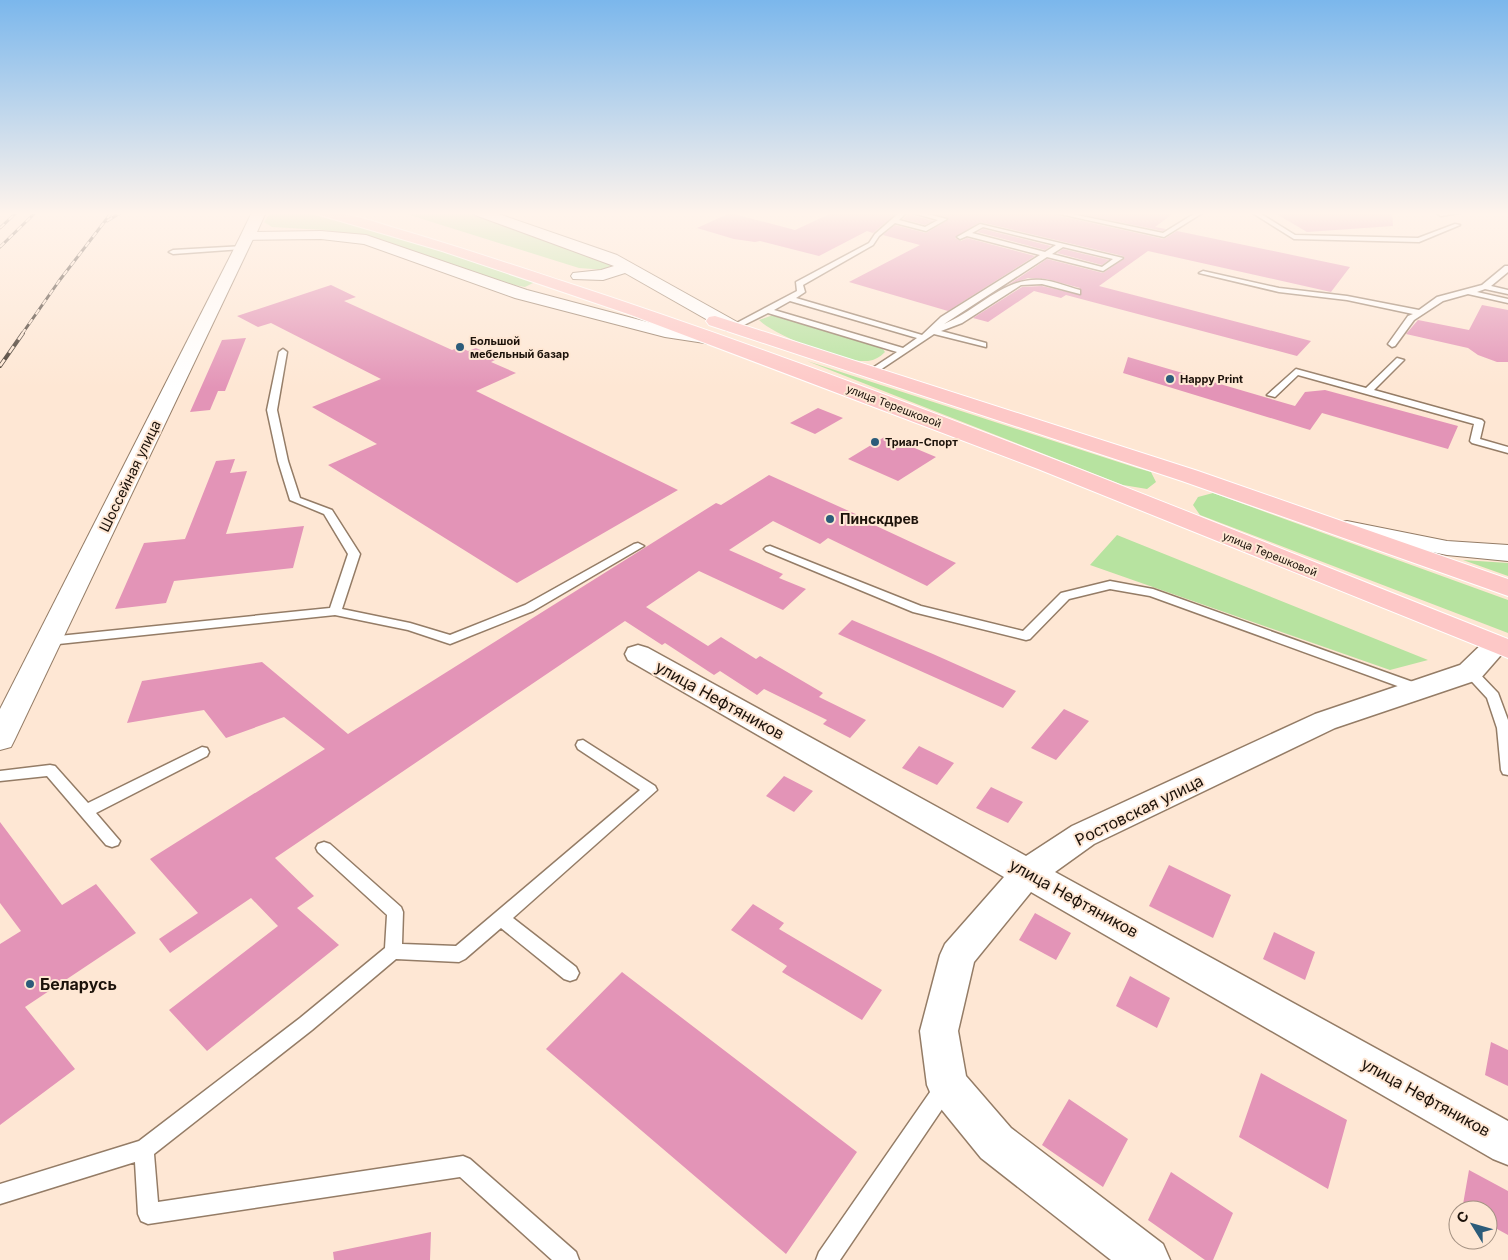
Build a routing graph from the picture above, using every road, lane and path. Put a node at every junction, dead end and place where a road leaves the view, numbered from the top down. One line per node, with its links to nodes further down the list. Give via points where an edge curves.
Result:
1 (231, 271): 45 (main road, Шоссейная улица)
2 (454, 271): 17 (main road)
3 (514, 271): 12 (main road, улица Терешковой)
4 (563, 271): 11 (main road, улица Терешковой)
5 (617, 271): 11 (main road)
6 (636, 271): 22 (main road)
7 (824, 271): 18 (lane, via 800,284 801,292)
8 (1020, 271): 23 (lane, via 944,319)
9 (1505, 271): 13 (lane)
10 (1203, 272): 21 (lane, via 1279,290 1347,298)
11 (579, 276): 22 (main road, улица Терешковой)
12 (554, 284): 17 (main road, via 543,292); 25 (main road, улица Терешковой)
13 (1485, 287): 15 (lane); 16 (lane)
14 (1078, 292): 23 (lane, via 1042,282 1019,283 959,320)
15 (1466, 292): 19 (lane); 21 (lane, via 1440,299)
16 (1508, 292)
17 (521, 294): 25 (main road, via 665,332)
18 (789, 298): 20 (lane); 24 (lane)
19 (1508, 301)
20 (767, 310): 22 (lane); 29 (lane)
21 (1420, 313): 27 (lane, via 1411,318)
22 (733, 327): 26 (main road, улица Терешковой)
23 (932, 331): 24 (lane); 28 (lane)
24 (924, 338): 29 (lane)
25 (711, 339): 31 (main road, улица Терешковой)
26 (772, 340): 31 (main road); 33 (main road, улица Терешковой)
27 (1392, 344)
28 (983, 345)
29 (904, 351): 33 (lane)
30 (283, 352): 44 (lane, via 272,410 295,500 328,512 354,554)
31 (749, 353): 38 (main road, улица Терешковой, via 1046,464)
32 (1400, 360): 34 (lane)
33 (871, 373): 37 (main road, улица Терешковой)
34 (1368, 391): 35 (lane, via 1296,372); 36 (lane, via 1479,422 1476,441)
35 (1272, 395)
36 (1508, 450)
37 (1190, 476): 38 (main road); 39 (main road, улица Терешковой)
38 (1158, 510): 46 (main road, улица Терешковой)
39 (1329, 524): 42 (main road, via 1434,546); 43 (main road, улица Терешковой)
40 (638, 546): 44 (lane, via 529,608 450,640 410,627)
41 (770, 549): 49 (lane, via 917,608 1026,636 1065,596 1110,585 1153,593)
42 (1508, 553)
43 (1508, 588)
44 (334, 612): 45 (lane)
45 (49, 641): 51 (main road, Шоссейная улица)
46 (1502, 647): 48 (street, Ростовская улица)
47 (638, 654): 59 (street, улица Нефтяников)
48 (1470, 672): 49 (street, Ростовская улица); 50 (lane, via 1493,696)
49 (1418, 689): 59 (street, Ростовская улица, via 1325,721 1083,835)
50 (1506, 729): 54 (lane)
51 (0, 739)
52 (583, 745): 60 (lane, via 650,790)
53 (202, 752): 56 (lane)
54 (1508, 770)
55 (0, 776): 56 (lane, via 50,770)
56 (86, 811): 57 (lane)
57 (112, 841)
58 (324, 848): 61 (lane, via 395,912)
59 (1028, 872): 63 (street, Ростовская улица, via 958,956 938,1031); 64 (street, улица Нефтяников)
60 (500, 918): 61 (lane, via 459,954); 62 (lane)
61 (393, 951): 65 (lane, via 306,1024)
62 (570, 973)
63 (947, 1085): 68 (lane); 69 (street, via 996,1143)
64 (1508, 1144)
65 (144, 1149): 66 (lane); 67 (lane, via 148,1214 463,1166)
66 (0, 1194)
67 (568, 1260)
68 (827, 1260)
69 (1147, 1260)

